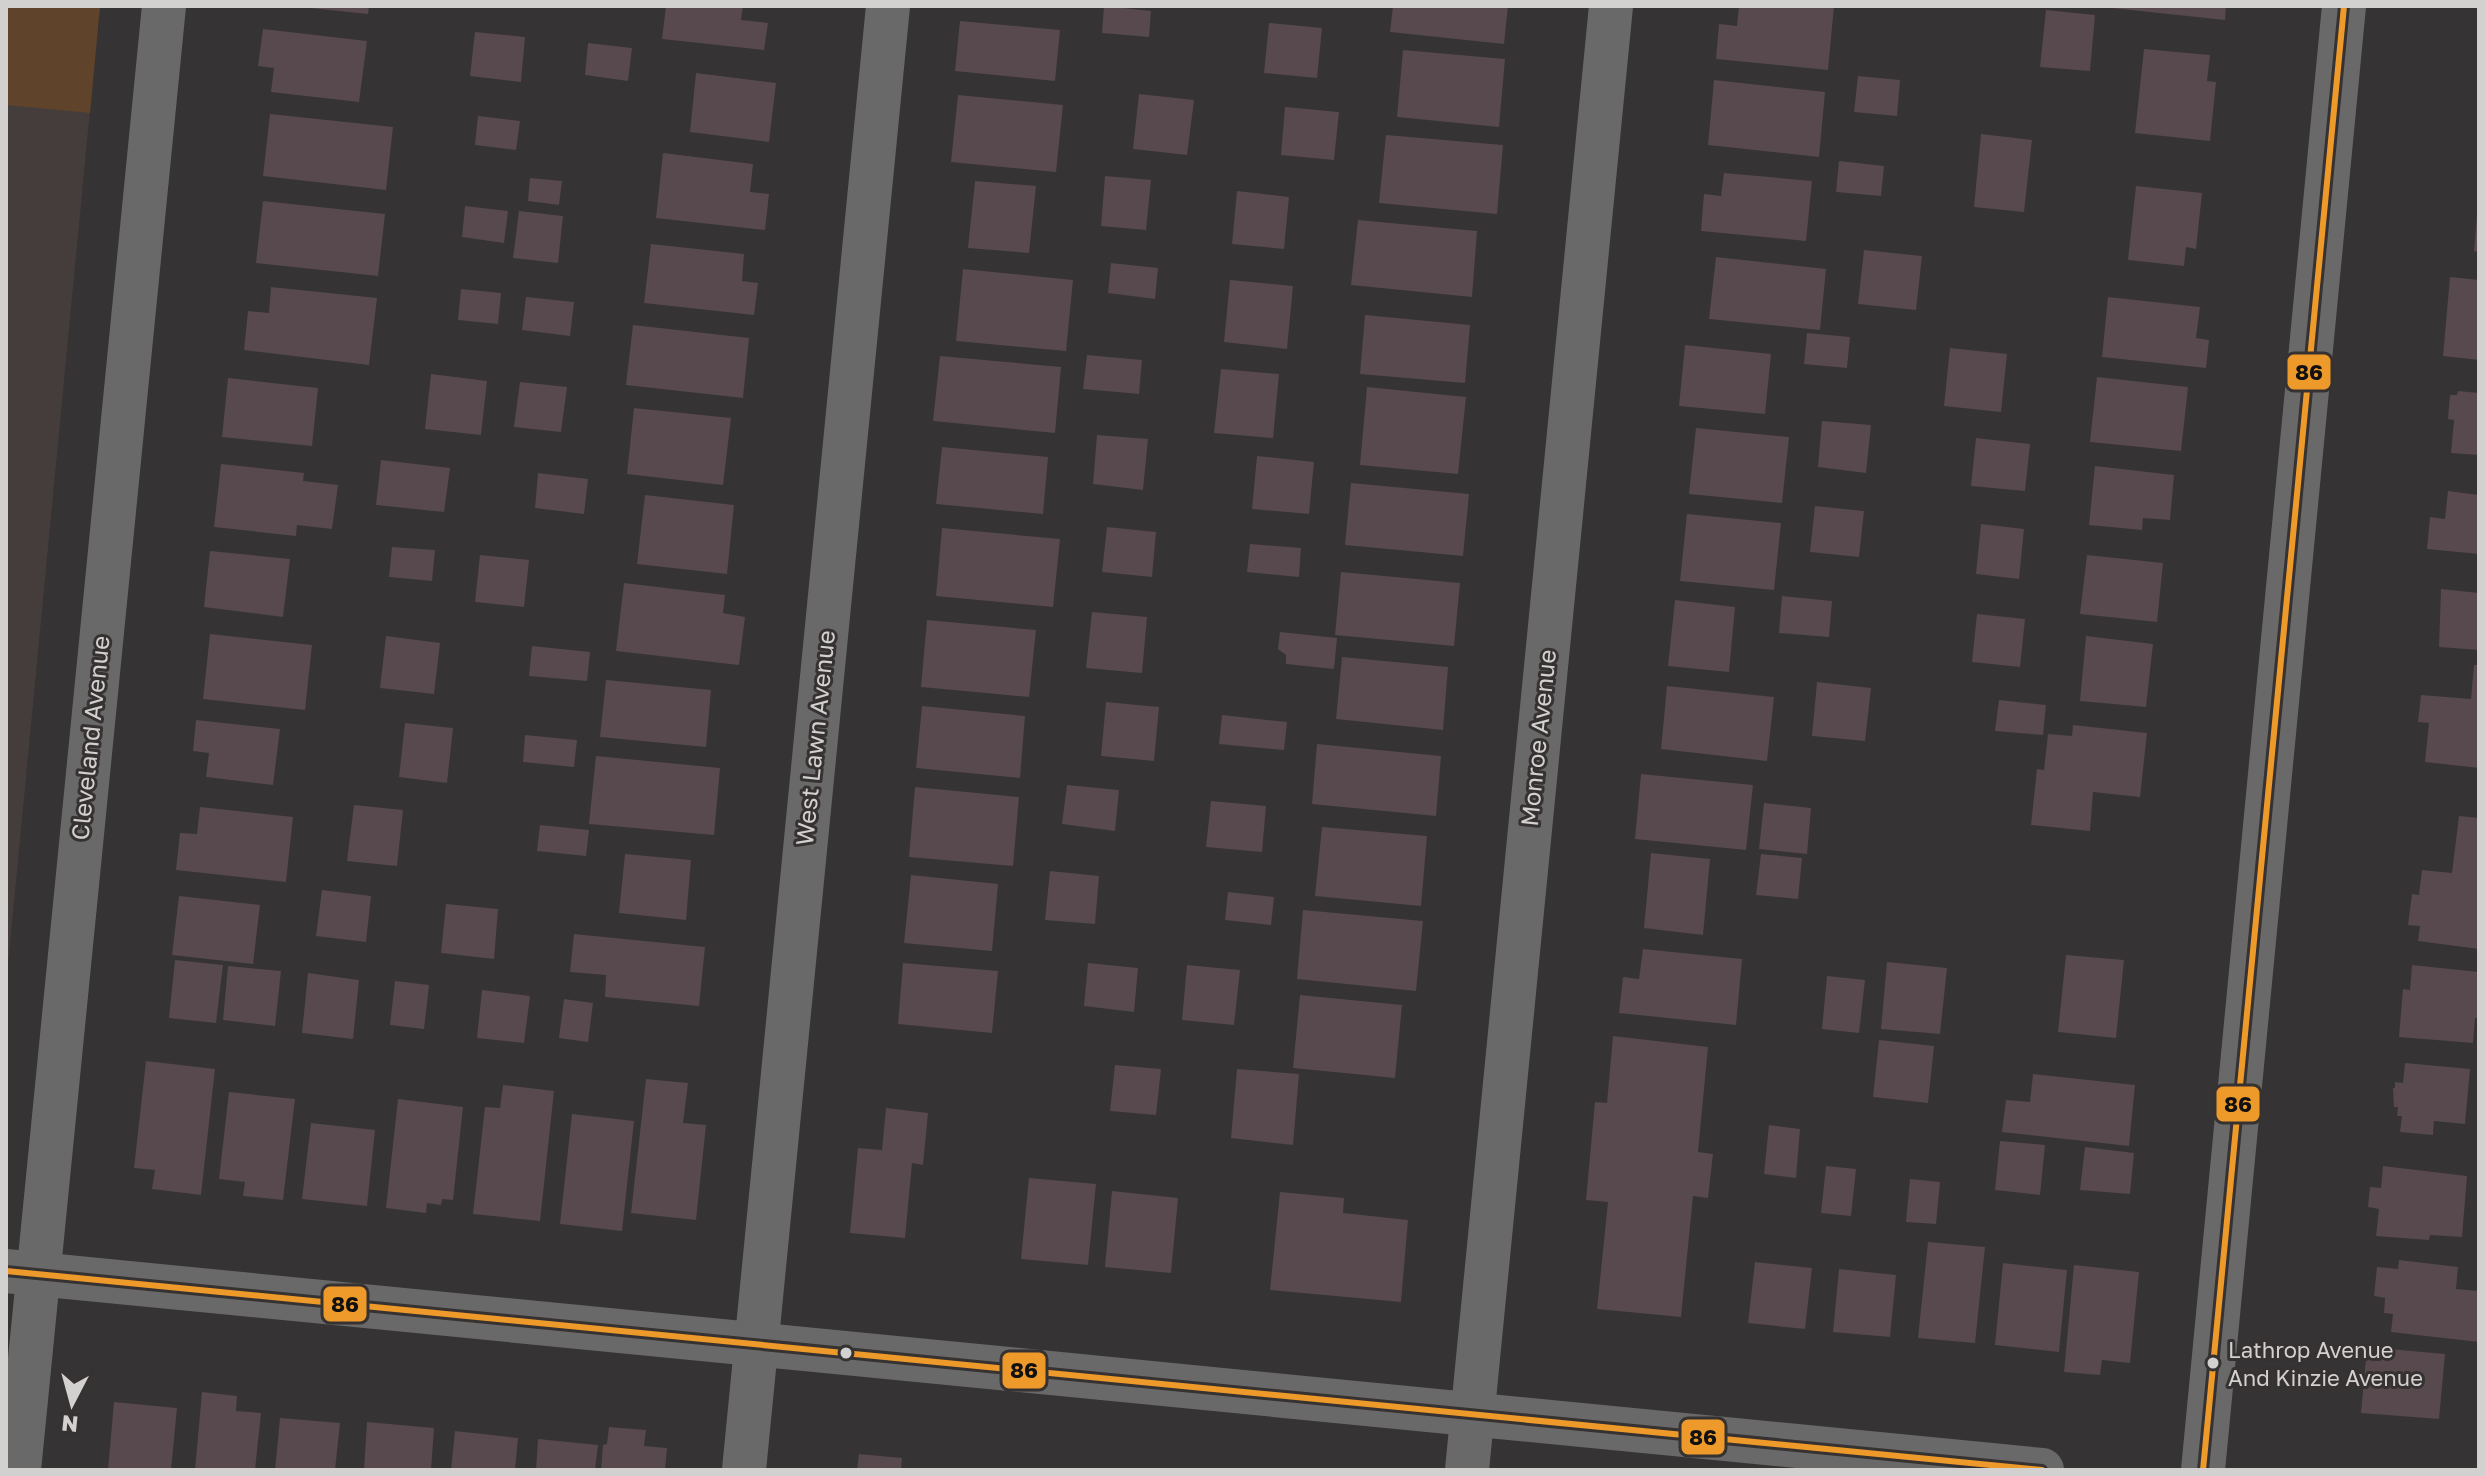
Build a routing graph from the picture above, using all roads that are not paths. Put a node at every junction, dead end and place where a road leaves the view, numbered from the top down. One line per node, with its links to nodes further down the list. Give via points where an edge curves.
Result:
1 (164, 6): 5 (street, Cleveland Avenue)
2 (888, 6): 6 (street, West Lawn Avenue)
3 (1611, 6): 7 (street, Monroe Avenue)
4 (2344, 6): 12 (street)
5 (22, 1273): 6 (street); 8 (street, Cleveland Avenue)
6 (757, 1344): 7 (street); 9 (street, West Lawn Avenue)
7 (1473, 1415): 10 (street, Monroe Avenue); 11 (street)
8 (19, 1470)
9 (744, 1470)
10 (1467, 1470)
11 (2042, 1470)
12 (2203, 1470)

